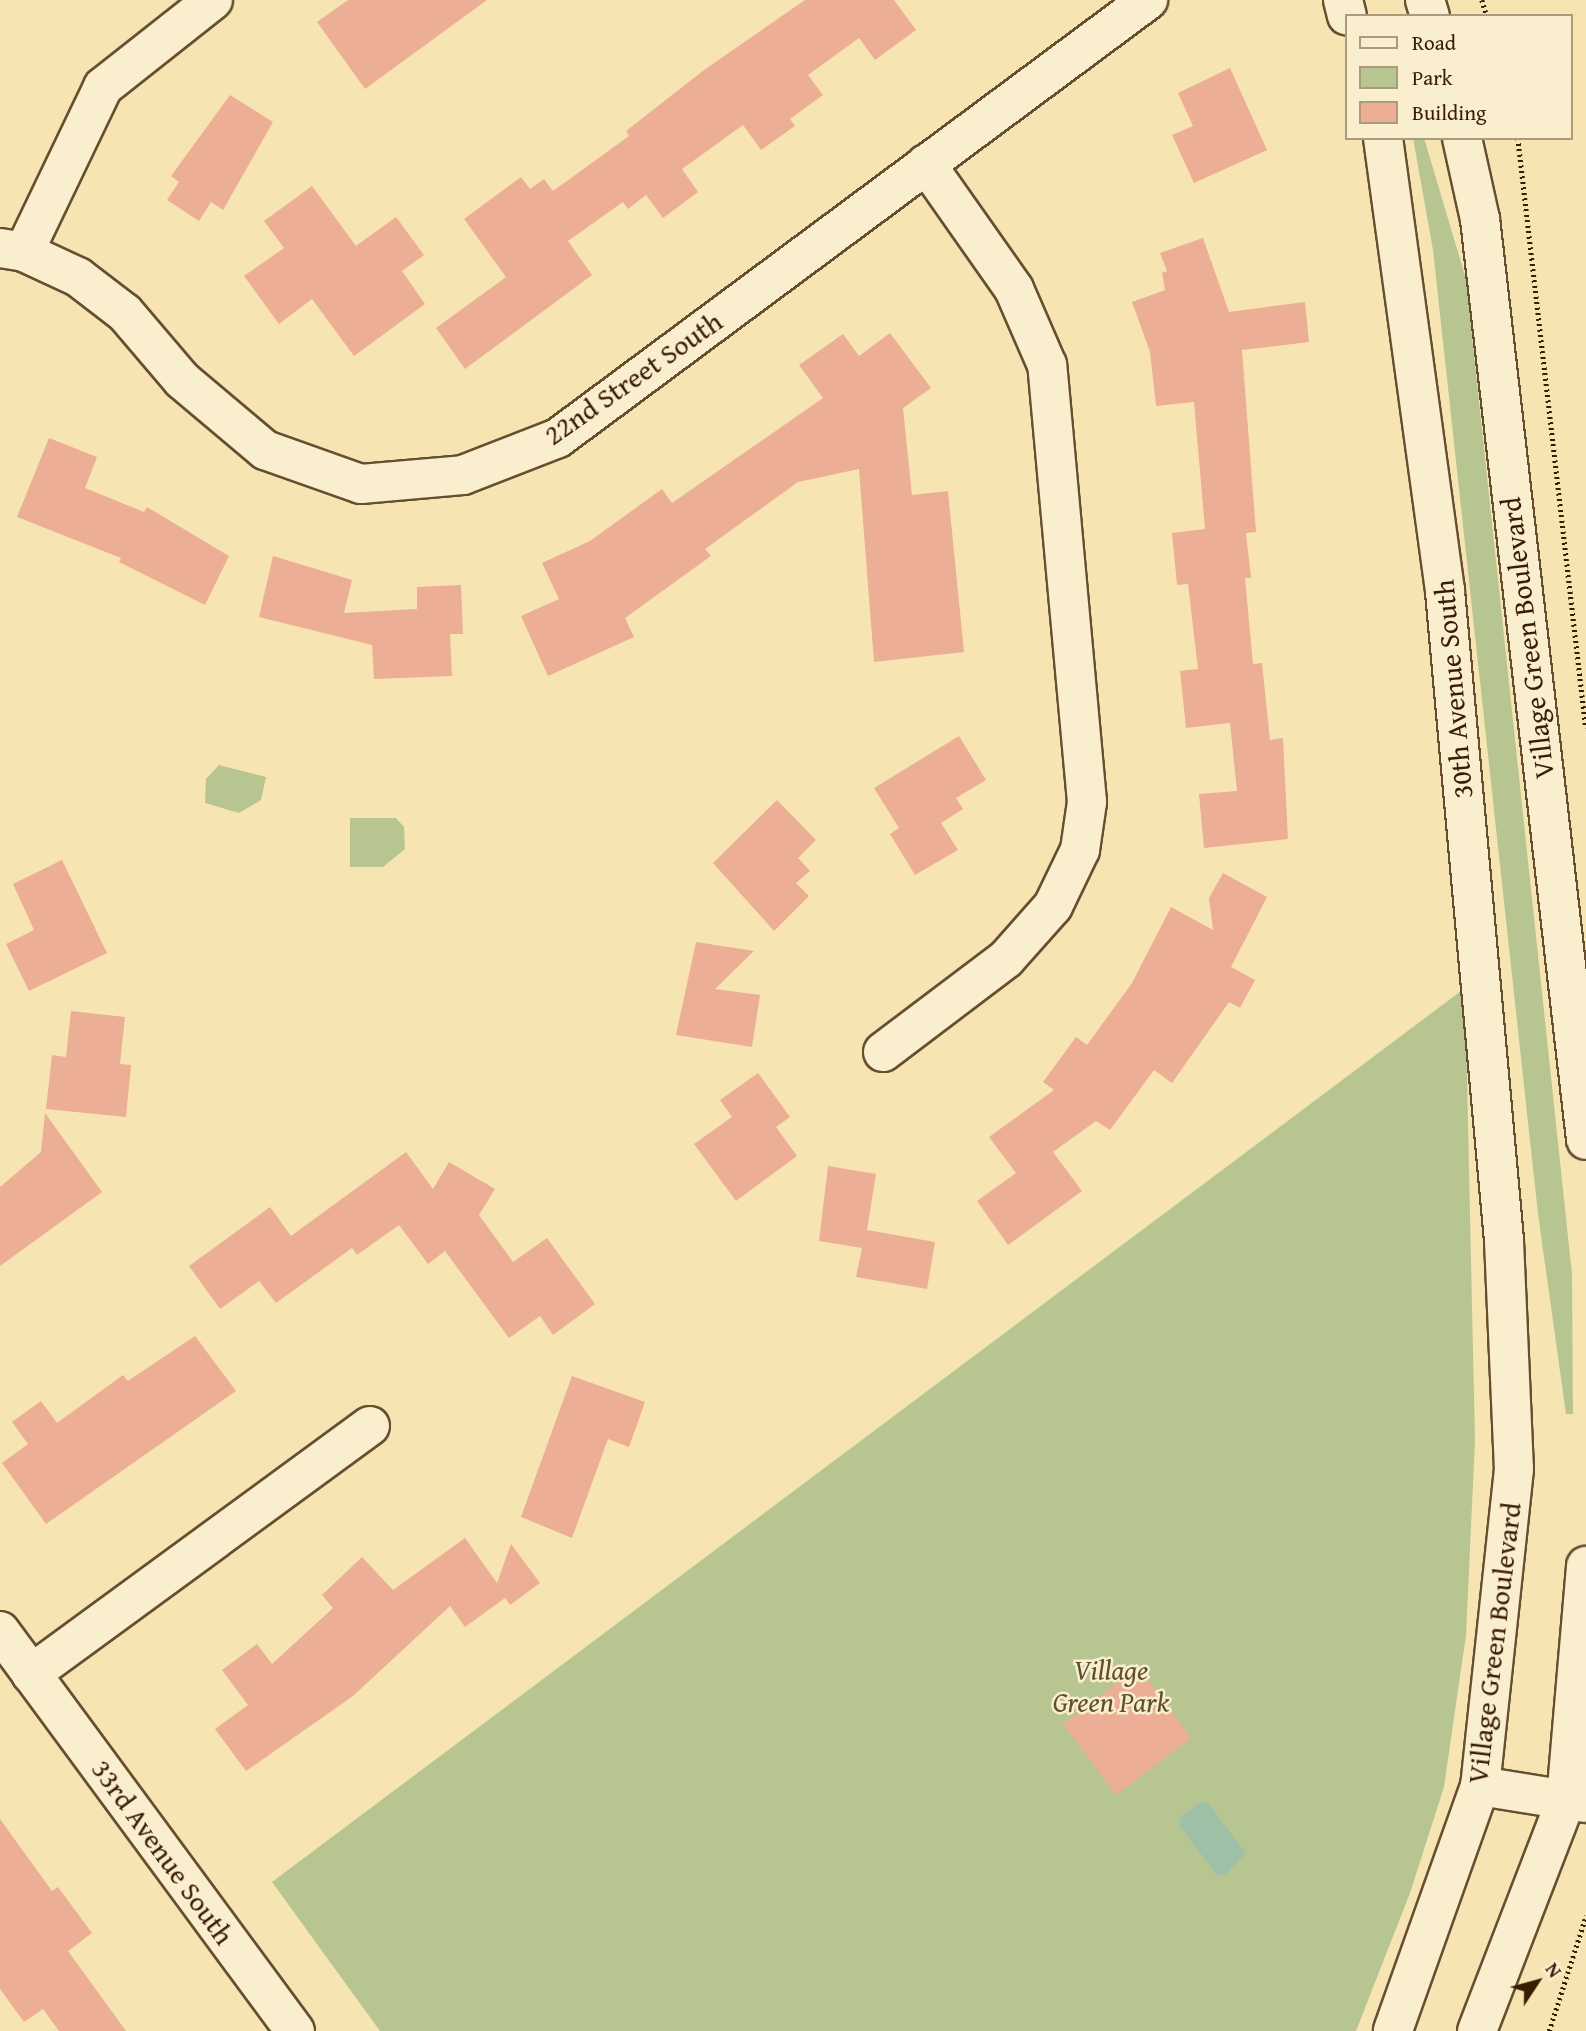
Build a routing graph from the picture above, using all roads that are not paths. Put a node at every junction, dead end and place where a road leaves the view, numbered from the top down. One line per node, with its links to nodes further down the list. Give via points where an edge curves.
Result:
1 (213, 0): 6 (street, via 103,87)
2 (1148, 0): 5 (street, 22nd Street South)
3 (1384, 140): 9 (street, 30th Avenue South, via 1445,591)
4 (1462, 140): 8 (street, Village Green Boulevard, via 1480,219)
5 (926, 164): 6 (street, 22nd Street South, via 558,438 463,475 361,484 265,450 182,380 125,313 78,277); 7 (street, via 1014,289 1047,365 1087,802 1080,850 1053,906 1006,959)
6 (12, 250)
7 (883, 1052)
8 (1586, 1140)
9 (1504, 1241): 14 (street, Village Green Boulevard, via 1514,1468)
10 (370, 1426): 13 (street)
11 (1586, 1566): 15 (street)
12 (0, 1631): 13 (street, 33rd Avenue South)
13 (31, 1674): 16 (street, 33rd Avenue South)
14 (1480, 1786): 15 (street); 17 (street, Village Green Boulevard)
15 (1576, 1802): 18 (street)
16 (295, 2031)
17 (1393, 2031)
18 (1477, 2031)

